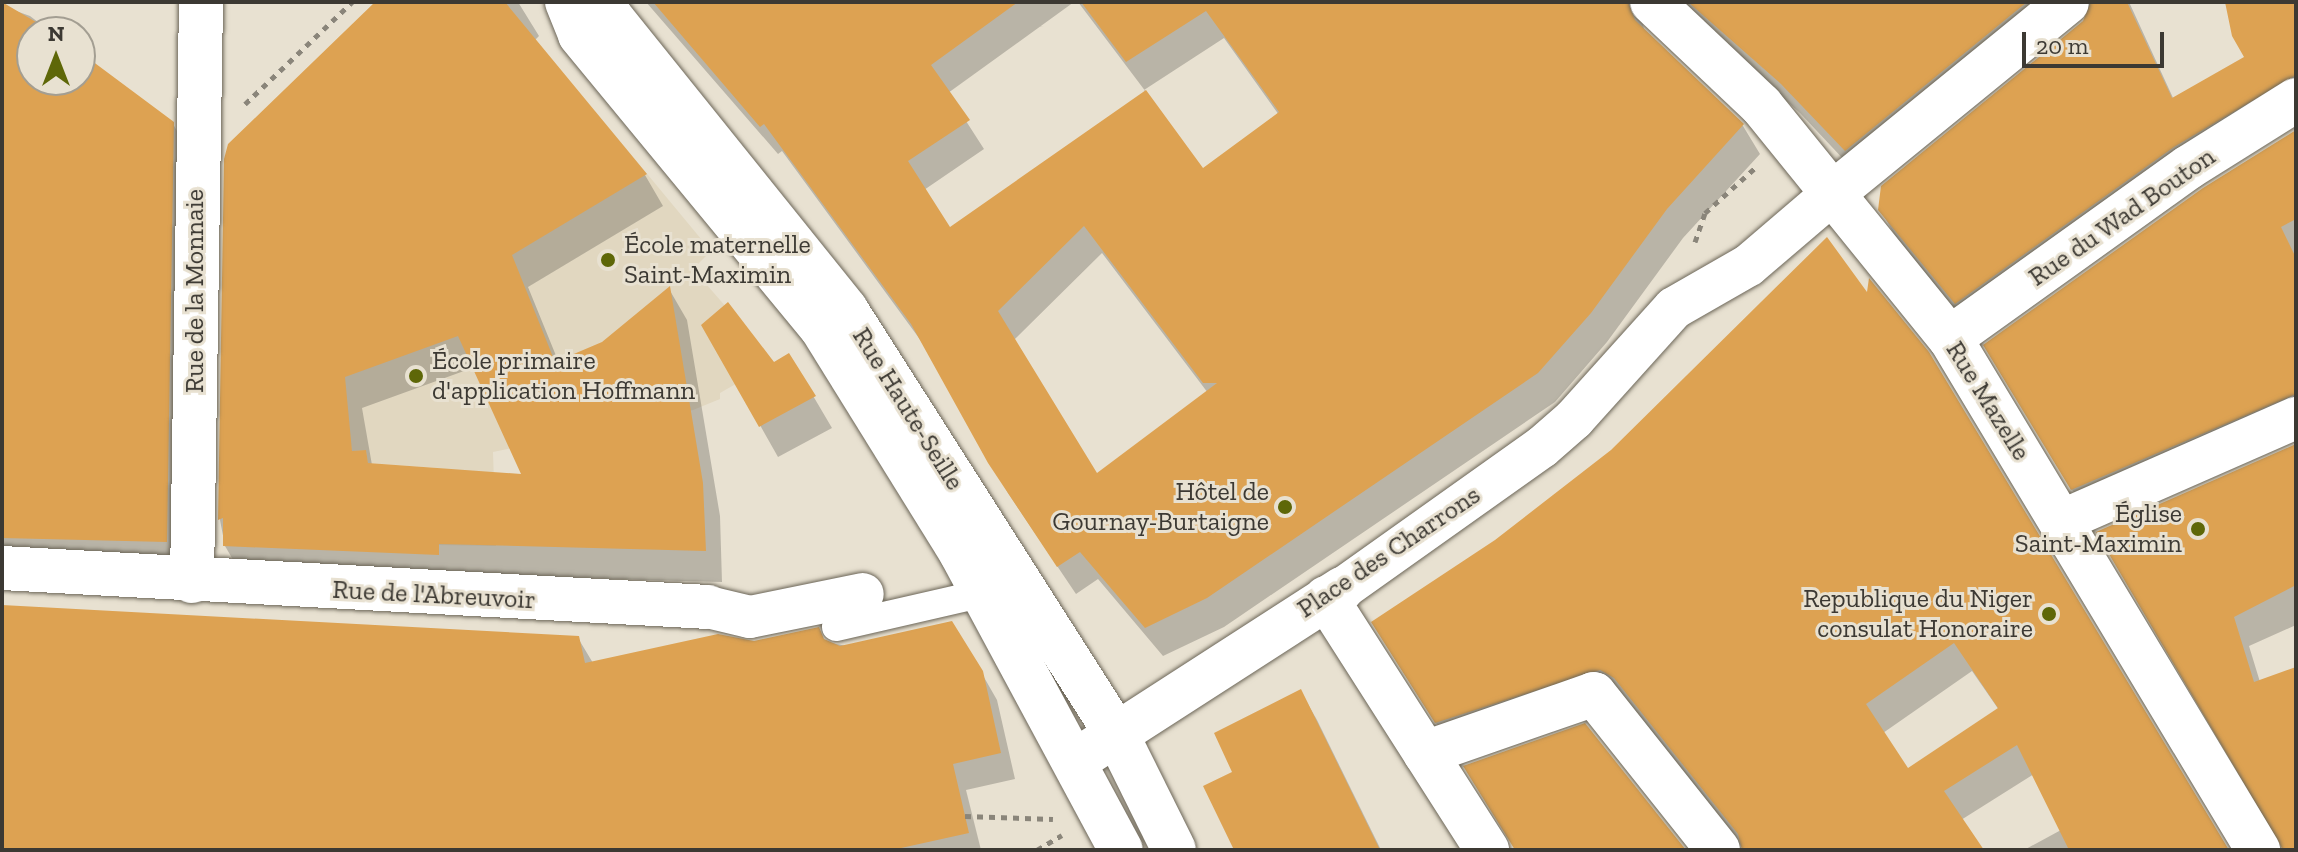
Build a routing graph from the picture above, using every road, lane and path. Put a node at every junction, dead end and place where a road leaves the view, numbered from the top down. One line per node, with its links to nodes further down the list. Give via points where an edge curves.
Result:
1 (201, 2): 8 (street, Rue de la Monnaie)
2 (352, 2): 8 (path, via 234,115)
3 (567, 2): 17 (street, Rue Haute-Seille, via 580,35 821,327)
4 (593, 2): 17 (street, Rue Haute-Seille, via 610,16 846,310)
5 (1652, 2): 9 (street, Rue Mazelle, via 1761,105)
6 (2067, 2): 10 (street)
7 (2296, 100): 12 (street, Rue du Wad Bouton, via 2189,167)
8 (196, 115): 16 (street, Rue de la Monnaie)
9 (1787, 138): 10 (street, Rue Mazelle); 11 (path, via 1705,213)
10 (1832, 194): 11 (street, Place des Charrons, via 1749,265); 12 (street, Rue Mazelle)
11 (1674, 308): 19 (street, Place des Charrons, via 1542,447)
12 (1950, 338): 14 (street, Rue Mazelle)
13 (2296, 418): 14 (street)
14 (2061, 521): 31 (street, Rue Mazelle)
15 (2, 568): 16 (street, Rue de l'Abreuvoir)
16 (192, 581): 20 (street, Rue de l'Abreuvoir)
17 (1001, 589): 21 (lane); 22 (street, Rue Haute-Seille); 24 (street, Rue Haute-Seille)
18 (863, 594): 20 (street, Rue de l'Abreuvoir, via 750,617)
19 (1334, 594): 22 (street, Place des Charrons); 23 (street)
20 (708, 607)
21 (836, 627)
22 (1117, 735): 24 (street, Place des Charrons); 28 (street, Rue Haute-Seille)
23 (1425, 753): 29 (street); 30 (street, via 1594,694)
24 (1075, 761): 27 (street, Rue Haute-Seille)
25 (965, 816): 26 (path)
26 (1056, 819)
27 (1121, 850)
28 (1174, 850)
29 (1487, 850)
30 (1718, 850)
31 (2258, 850)

